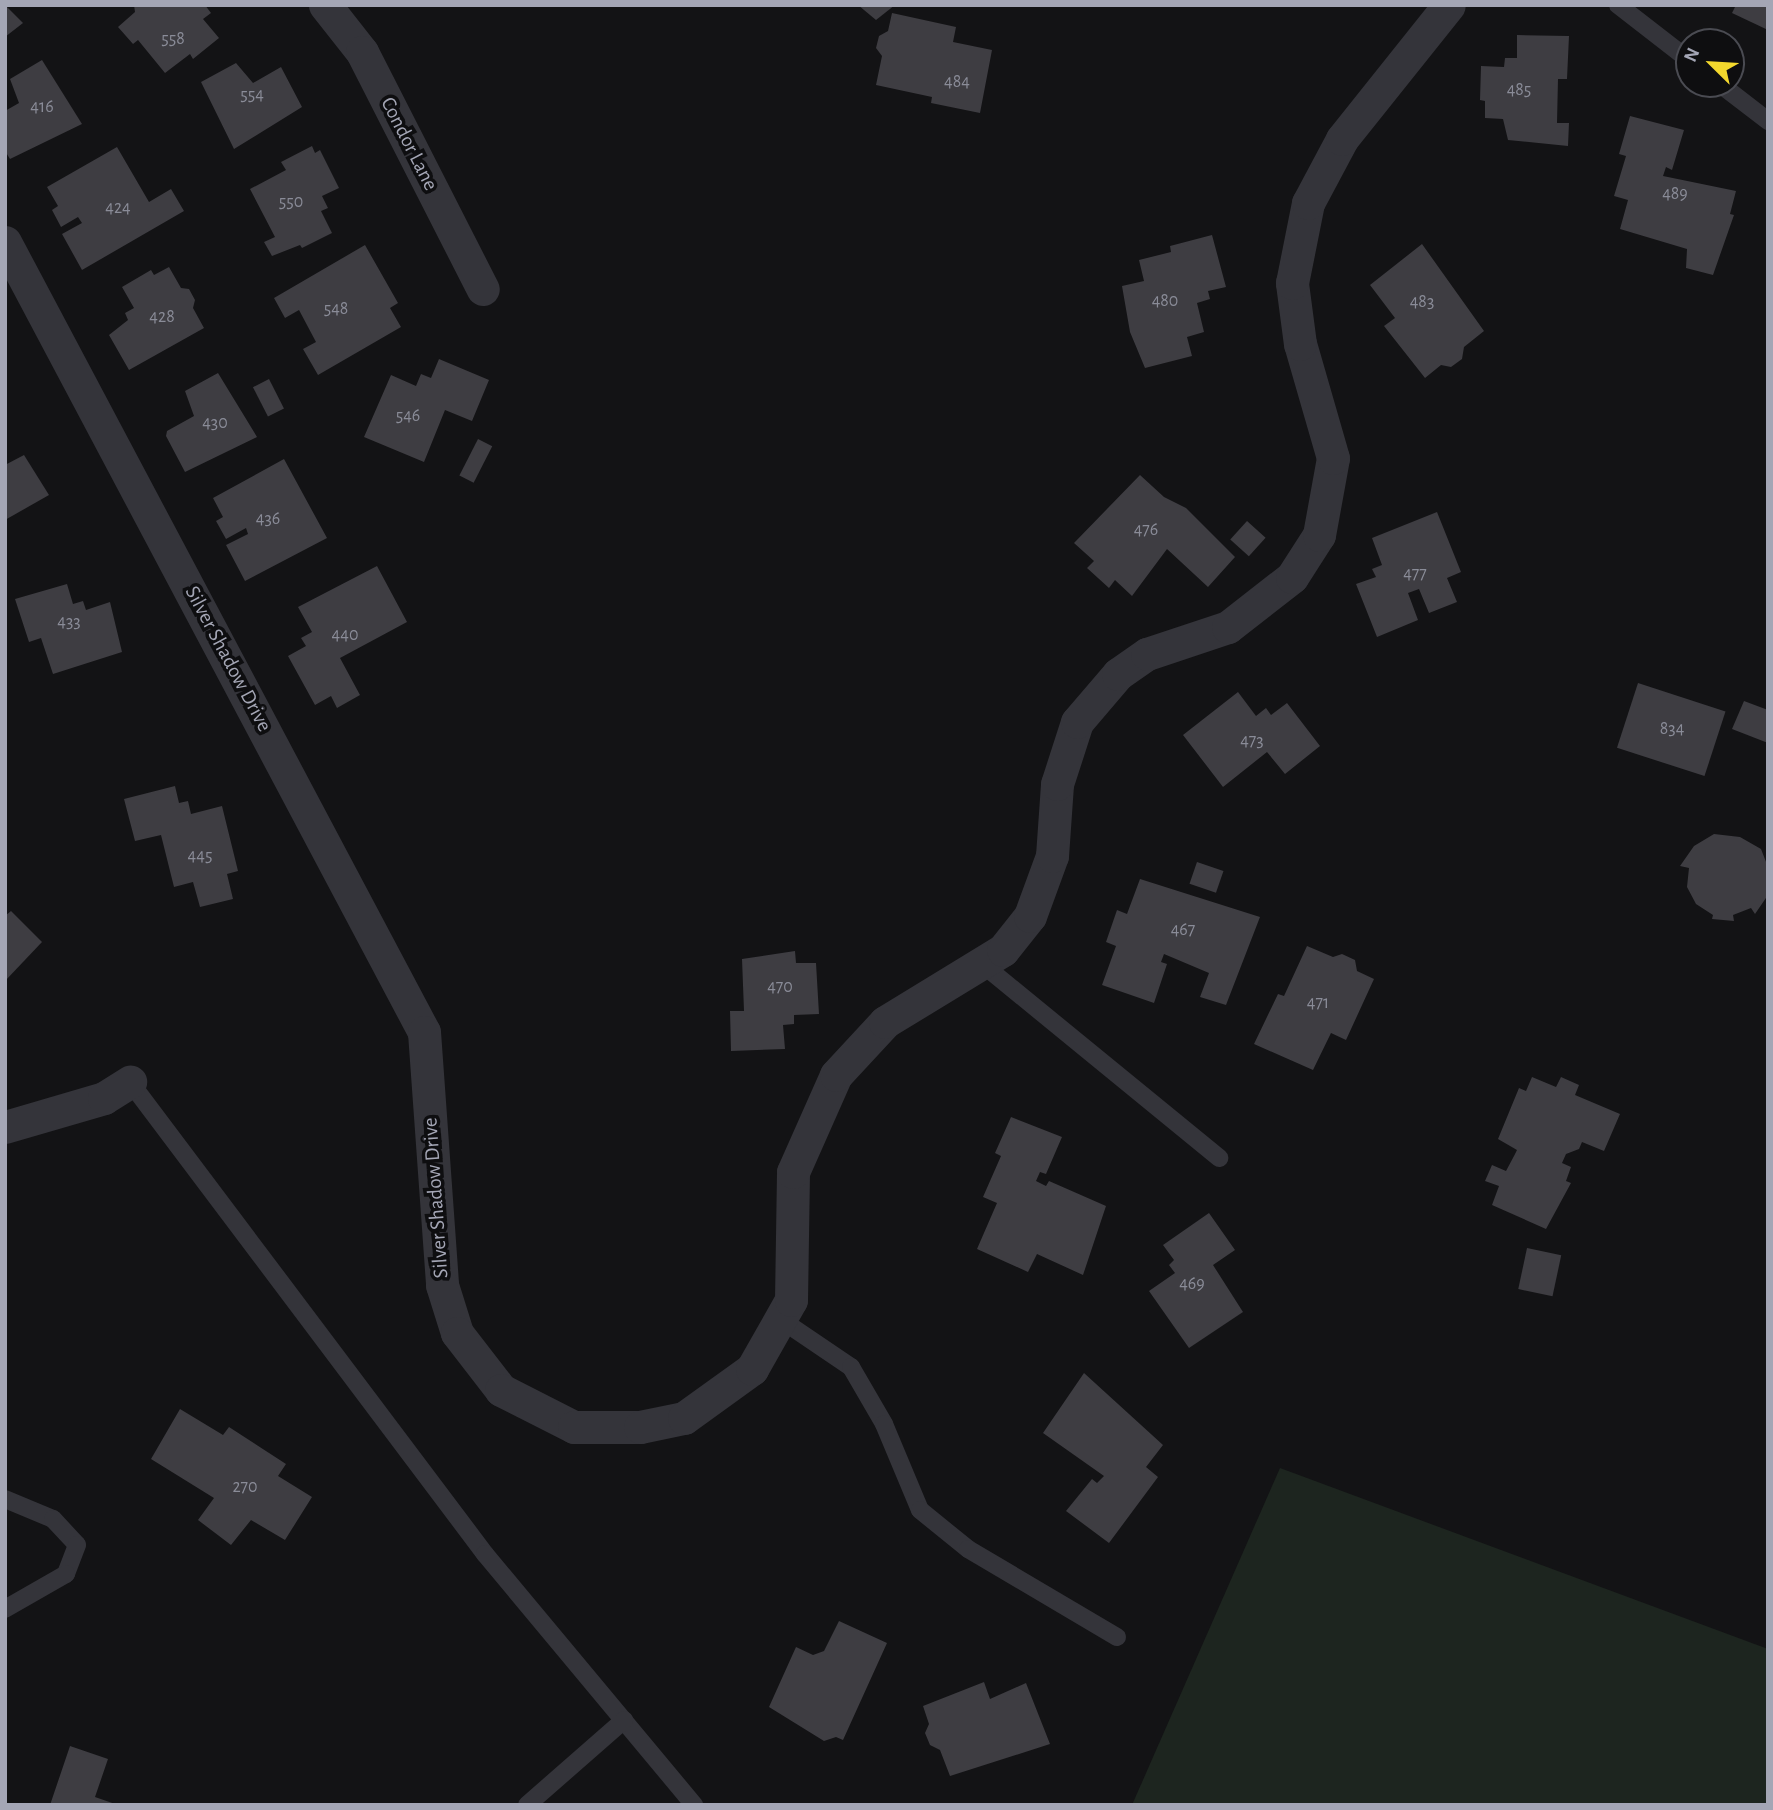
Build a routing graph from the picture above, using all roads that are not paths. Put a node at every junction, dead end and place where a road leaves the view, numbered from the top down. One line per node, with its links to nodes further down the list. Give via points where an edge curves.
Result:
1 (325, 5): 8 (street, Condor Lane, via 362,52)
2 (1448, 5): 9 (street, Silver Shadow Drive, via 1342,139 1308,203 1292,283 1300,344 1333,458 1318,535 1292,577 1228,627 1147,654 1118,674 1077,722 1057,783 1052,856 1030,916 1003,950)
3 (1618, 5): 4 (lane)
4 (1675, 49)
5 (1738, 98): 6 (lane)
6 (1768, 121)
7 (5, 242): 13 (street, Silver Shadow Drive, via 424,1032 442,1285 457,1333 501,1390 574,1427 640,1427 684,1418 752,1369)
8 (483, 289)
9 (981, 963): 12 (lane); 13 (street, Silver Shadow Drive, via 885,1022 836,1075 793,1172 791,1300)
10 (130, 1082): 11 (street, via 104,1098); 17 (lane, via 485,1554)
11 (5, 1127)
12 (1219, 1158)
13 (780, 1319): 16 (lane, via 851,1367 884,1424 920,1510 968,1549)
14 (5, 1499): 15 (lane, via 53,1519 77,1545 66,1574)
15 (5, 1609)
16 (1117, 1637)
17 (624, 1720): 18 (lane); 19 (lane)
18 (527, 1805)
19 (694, 1805)

